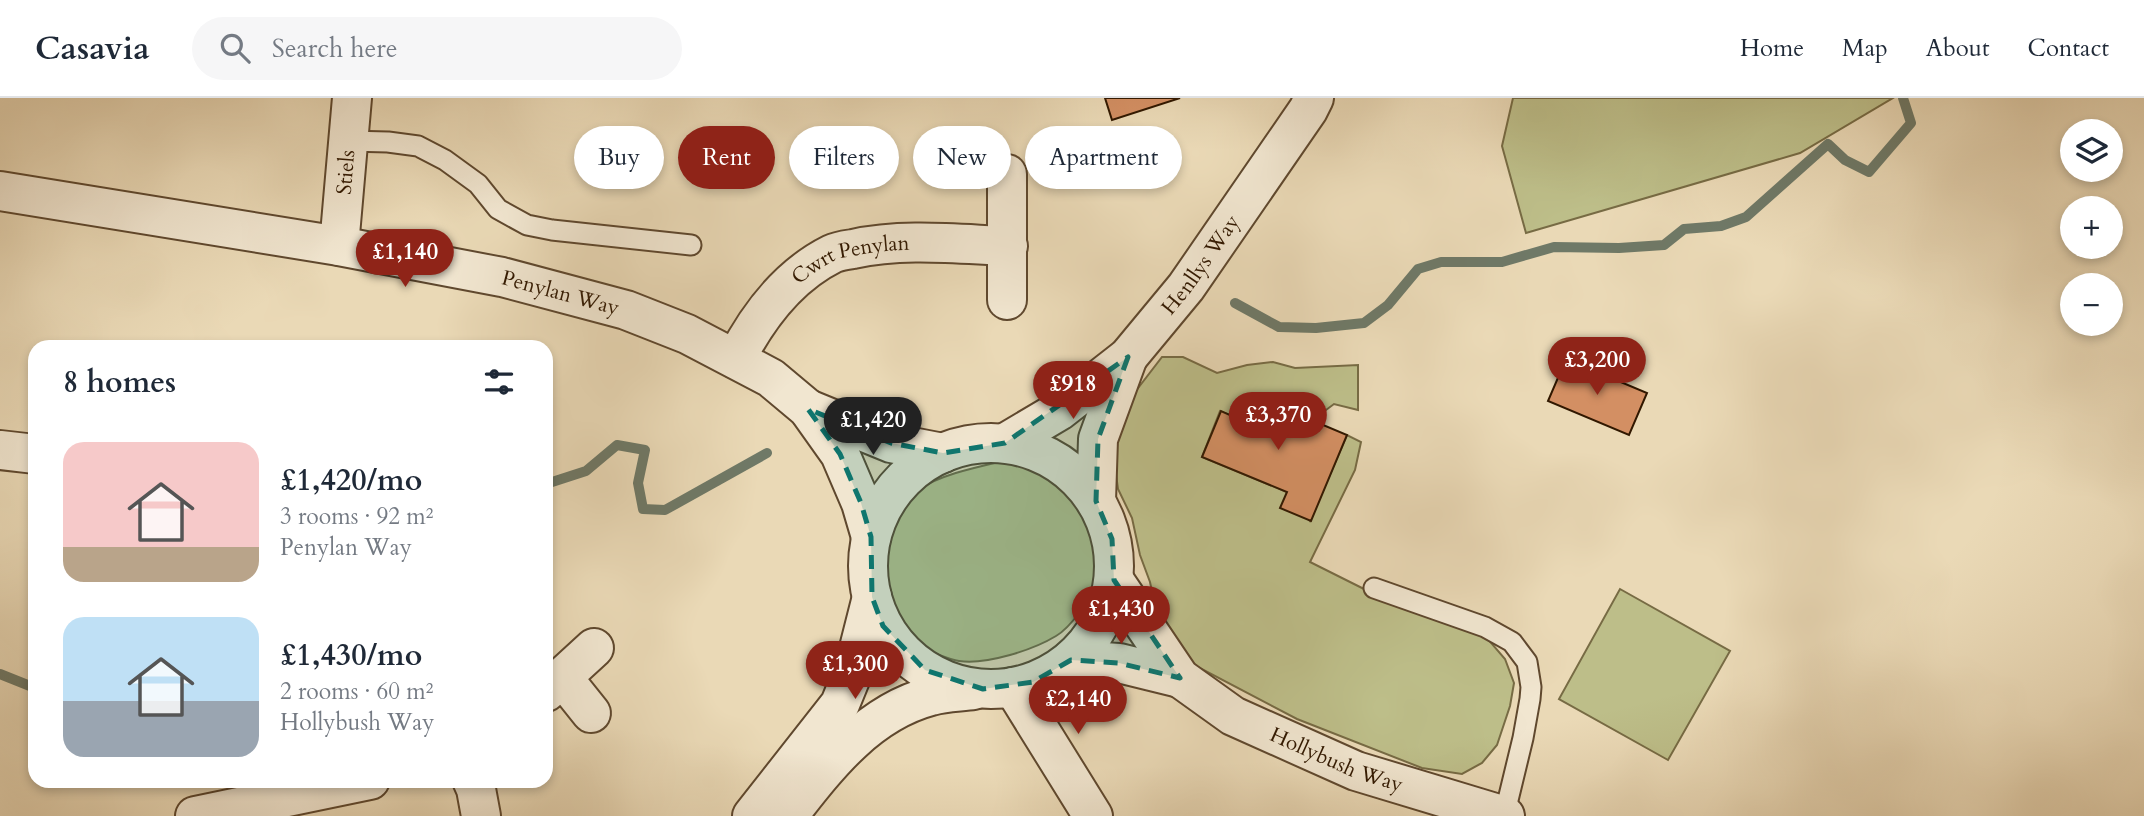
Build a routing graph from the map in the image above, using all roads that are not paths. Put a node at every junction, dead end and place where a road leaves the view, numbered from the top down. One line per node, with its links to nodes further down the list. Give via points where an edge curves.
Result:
1 (352, 98): 3 (street, Stiels)
2 (1314, 98): 10 (street, Henllys Way, via 1186,287)
3 (348, 141): 6 (street, Stiels); 7 (lane, via 418,146 445,159 478,184 498,209 527,225)
4 (1007, 189): 8 (street)
5 (0, 191): 6 (street, Penylan Way)
6 (339, 246): 11 (street, Penylan Way, via 502,277 626,310)
7 (691, 246)
8 (1008, 246): 9 (street); 11 (street, Cwrt Penylan, via 874,244 834,253 801,274 768,306)
9 (1007, 300)
10 (1128, 357): 13 (street, via 1059,411); 17 (street, via 1098,439)
11 (736, 359): 12 (street, Penylan Way, via 771,378)
12 (808, 409): 16 (street, Penylan Way, via 891,443); 18 (street, Penylan Way, via 840,454)
13 (1005, 443): 16 (street); 17 (street, via 1057,462)
14 (0, 450): 15 (street)
15 (28, 453)
16 (943, 453): 18 (street, via 905,478 890,496)
17 (1096, 500): 19 (street, via 1112,539)
18 (871, 537): 21 (street)
19 (1114, 580): 23 (street, via 1107,610 1092,637); 24 (street, Hollybush Way)
20 (1374, 588): 35 (lane, via 1485,627 1512,642 1527,662 1530,699)
21 (872, 597): 26 (street, via 883,626 925,670 953,683); 32 (street, via 840,704)
22 (594, 648): 25 (street)
23 (1071, 660): 24 (street, Hollybush Way, via 1119,663); 26 (street, via 1043,677)
24 (1180, 678): 35 (street, Hollybush Way, via 1233,716 1356,771)
25 (554, 685): 27 (street)
26 (998, 688): 33 (street, via 931,695 899,708 868,727 830,762); 34 (street)
27 (591, 713)
28 (331, 788): 30 (street)
29 (476, 788): 31 (street)
30 (195, 816)
31 (481, 816)
32 (752, 816)
33 (788, 816)
34 (1093, 816)
35 (1503, 816)

